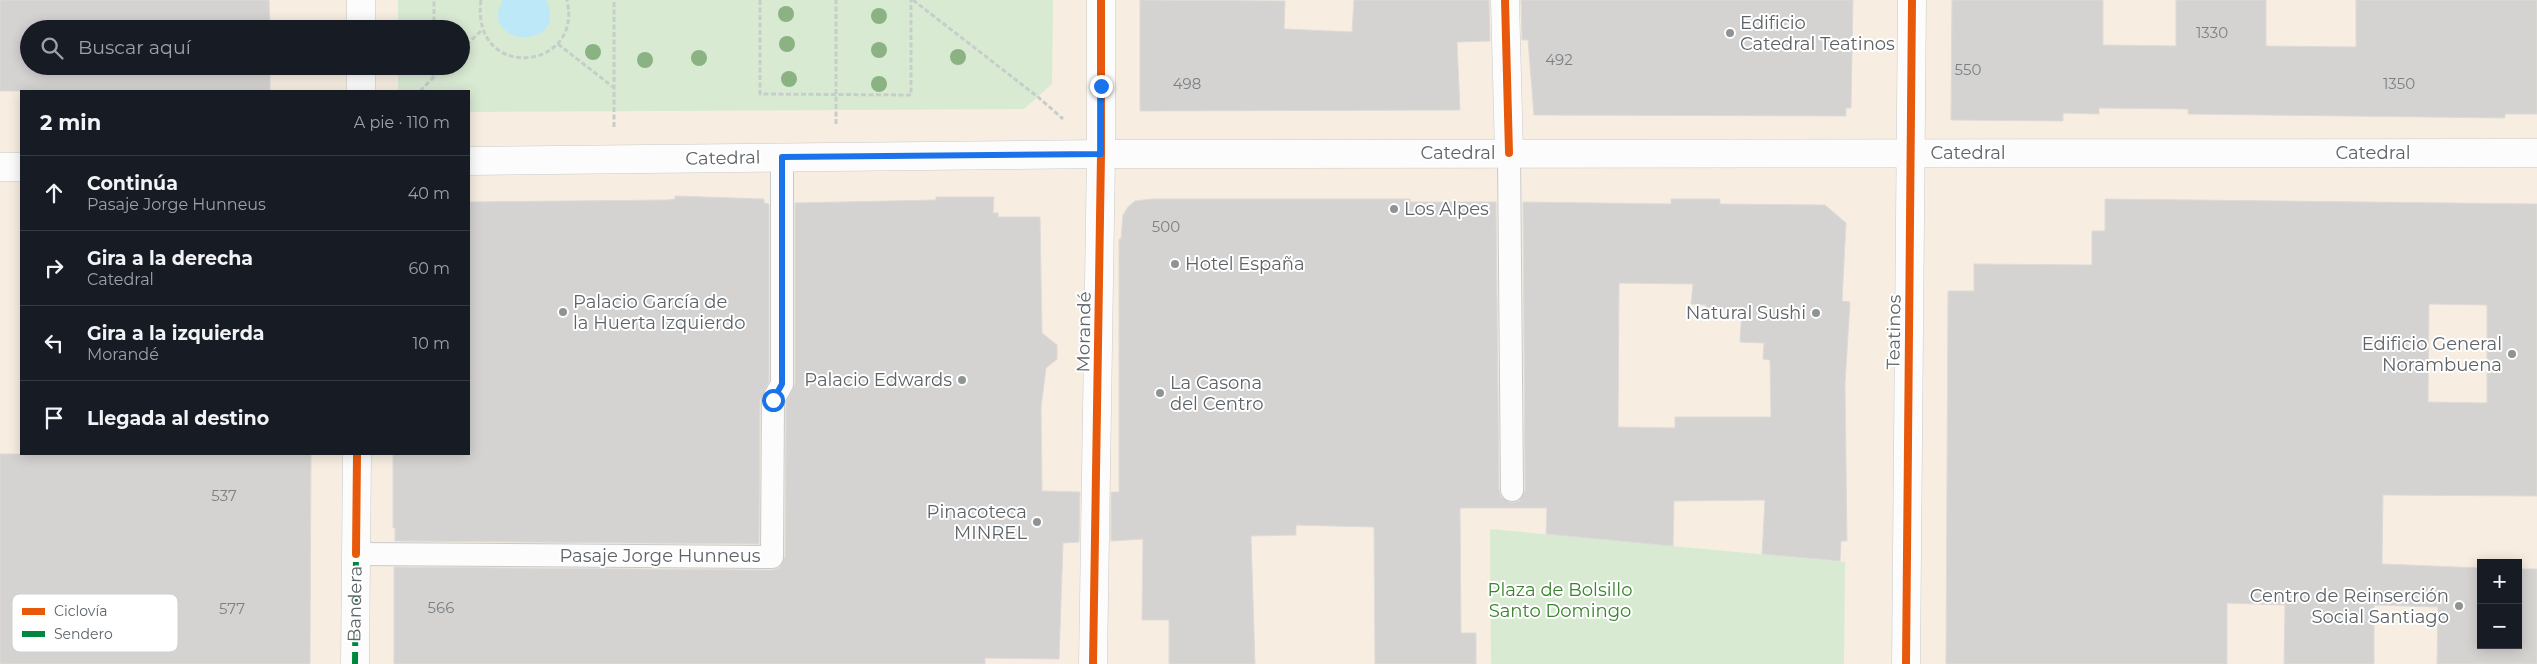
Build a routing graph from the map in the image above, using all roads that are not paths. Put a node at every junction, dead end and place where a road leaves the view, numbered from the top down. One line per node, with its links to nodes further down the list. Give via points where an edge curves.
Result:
1 (361, 0): 5 (main road)
2 (1101, 0): 11 (main road, Morandé)
3 (1505, 0): 8 (main road)
4 (1912, 0): 9 (main road, Teatinos)
5 (361, 20)
6 (361, 75): 7 (main road)
7 (361, 90)
8 (1509, 153): 9 (main road, Catedral); 11 (main road, Catedral); 17 (lane)
9 (1911, 153): 10 (main road, Catedral); 21 (main road, Teatinos)
10 (2537, 153)
11 (1101, 154): 12 (main road, Catedral); 20 (main road, Morandé)
12 (782, 157): 13 (main road, Catedral); 18 (lane, Pasaje Jorge Hunneus, via 782,384 773,400 772,557)
13 (470, 161)
14 (0, 167): 15 (main road)
15 (20, 167)
16 (357, 455): 18 (main road, Bandera)
17 (1512, 490)
18 (356, 554): 19 (main road, Bandera)
19 (355, 664)
20 (1093, 664)
21 (1906, 664)

